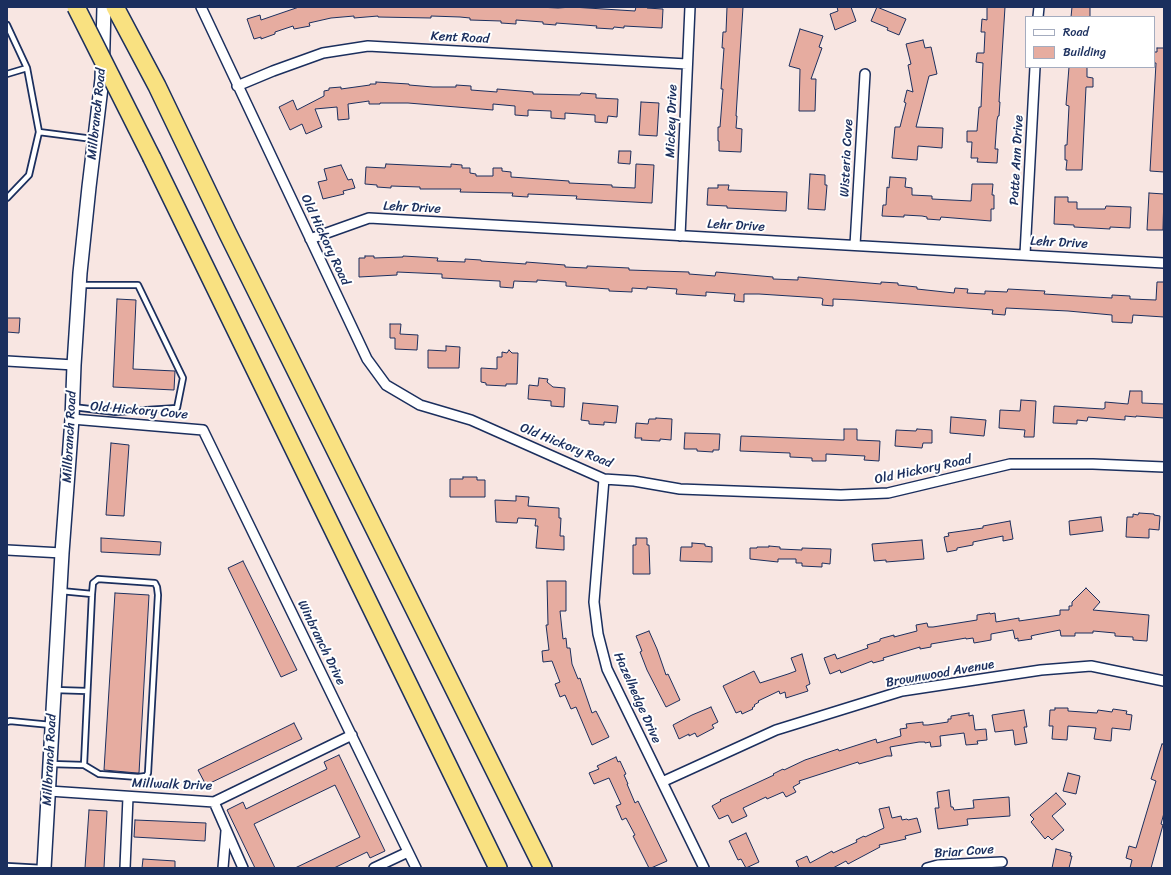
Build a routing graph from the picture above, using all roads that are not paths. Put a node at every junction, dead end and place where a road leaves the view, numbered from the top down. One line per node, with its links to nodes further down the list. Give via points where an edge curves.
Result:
1 (76, 7): 54 (highway, bridge)
2 (104, 7): 14 (main road, Millbranch Road, via 102,79)
3 (115, 7): 55 (highway, via 157,86 230,239)
4 (201, 7): 12 (street, Old Hickory Road)
5 (690, 7): 7 (street, Mickey Drive)
6 (7, 25): 8 (lane)
7 (687, 64): 12 (street, Kent Road, via 368,46 323,53); 16 (street, Mickey Drive)
8 (27, 68): 10 (lane); 13 (lane)
9 (1035, 68): 19 (street, Patte Ann Drive)
10 (7, 74)
11 (865, 74): 18 (street, Wisteria Cove)
12 (237, 86): 17 (street, Old Hickory Road)
13 (39, 132): 14 (lane); 15 (lane, via 29,175)
14 (94, 139): 21 (main road, Millbranch Road)
15 (7, 198)
16 (680, 236): 17 (street, Lehr Drive, via 369,218); 18 (street, Lehr Drive)
17 (310, 239): 27 (street, Old Hickory Road, via 367,359 386,385 420,405 472,420)
18 (855, 245): 19 (street, Lehr Drive)
19 (1025, 254): 20 (street, Lehr Drive)
20 (1164, 263)
21 (80, 285): 23 (main road, Millbranch Road); 24 (lane, via 138,285 183,378 177,408)
22 (7, 361): 23 (street)
23 (74, 365): 24 (main road, Millbranch Road)
24 (72, 413): 25 (street, Old Hickory Cove); 29 (main road, Millbranch Road)
25 (203, 430): 37 (street, Winbranch Drive)
26 (1164, 467): 27 (street, Old Hickory Road, via 1010,464 888,493 841,495 680,489)
27 (604, 479): 40 (street, Hazelhedge Drive, via 594,602 598,634 607,669)
28 (7, 550): 29 (street)
29 (62, 553): 30 (main road, Millbranch Road)
30 (60, 591): 31 (lane); 33 (main road, Millbranch Road)
31 (92, 594): 34 (lane); 39 (lane, via 93,583 98,579 155,583 158,595 148,773 146,776 138,777 99,774)
32 (1164, 681): 40 (street, Brownwood Avenue, via 1091,666 1041,670 902,691 776,730)
33 (54, 690): 34 (lane); 36 (main road, Millbranch Road)
34 (87, 691): 39 (lane)
35 (7, 722): 36 (lane)
36 (52, 725): 38 (main road, Millbranch Road)
37 (352, 735): 43 (street, Millwalk Drive); 45 (street, Winbranch Drive)
38 (50, 764): 39 (lane); 41 (main road, Millbranch Road)
39 (84, 765)
40 (662, 782): 56 (street, Hazelhedge Drive)
41 (49, 791): 42 (street, Millwalk Drive); 48 (main road, Millbranch Road)
42 (128, 796): 43 (street, Millwalk Drive); 49 (street)
43 (214, 802): 44 (street)
44 (226, 830): 50 (street); 51 (street)
45 (408, 852): 52 (street); 53 (street, Winbranch Drive)
46 (1002, 862): 57 (street, Briar Cove, via 938,865)
47 (7, 866): 48 (lane)
48 (44, 868)
49 (125, 868)
50 (223, 868)
51 (243, 868)
52 (374, 868)
53 (416, 868)
54 (498, 868)
55 (543, 868)
56 (704, 868)
57 (927, 868)

